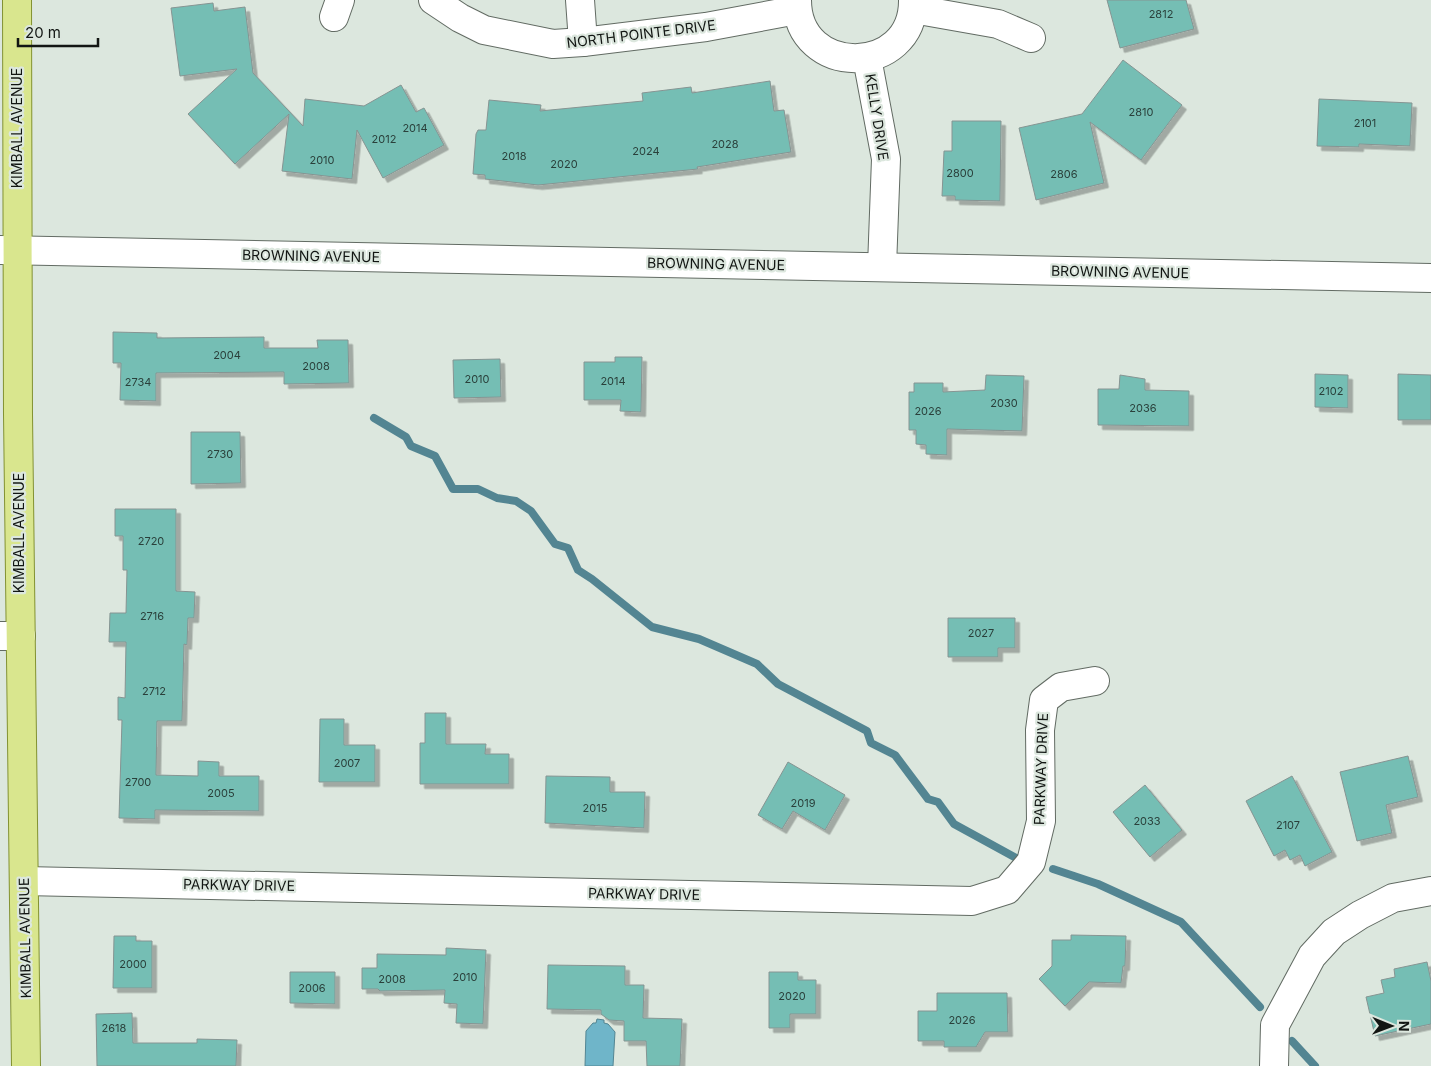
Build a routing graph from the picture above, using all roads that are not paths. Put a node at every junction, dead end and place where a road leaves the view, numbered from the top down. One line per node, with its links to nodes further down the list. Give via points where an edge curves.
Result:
1 (17, 0): 9 (main road, KIMBALL AVENUE)
2 (433, 0): 7 (street, NORTH POINTE DRIVE, via 484,30 553,44)
3 (580, 0): 7 (street)
4 (797, 5): 7 (street, NORTH POINTE DRIVE, via 706,27); 8 (street, via 802,28 814,43 830,54 849,59)
5 (913, 5): 6 (street, via 998,24); 8 (street, via 908,26 898,41 884,52)
6 (1031, 38)
7 (583, 42)
8 (867, 58): 10 (street, KELLY DRIVE, via 886,159)
9 (8, 250): 10 (street, BROWNING AVENUE); 12 (main road, KIMBALL AVENUE)
10 (882, 267): 11 (street, BROWNING AVENUE)
11 (1431, 278)
12 (10, 636): 14 (main road, KIMBALL AVENUE)
13 (1095, 680): 14 (street, PARKWAY DRIVE, via 1061,686 1044,700 1040,730 1041,821 1031,862 1007,890 972,901)
14 (24, 881): 16 (main road, KIMBALL AVENUE)
15 (1431, 891): 17 (street, via 1394,898 1360,915 1334,932 1312,956 1275,1025)
16 (26, 1066)
17 (1274, 1066)

